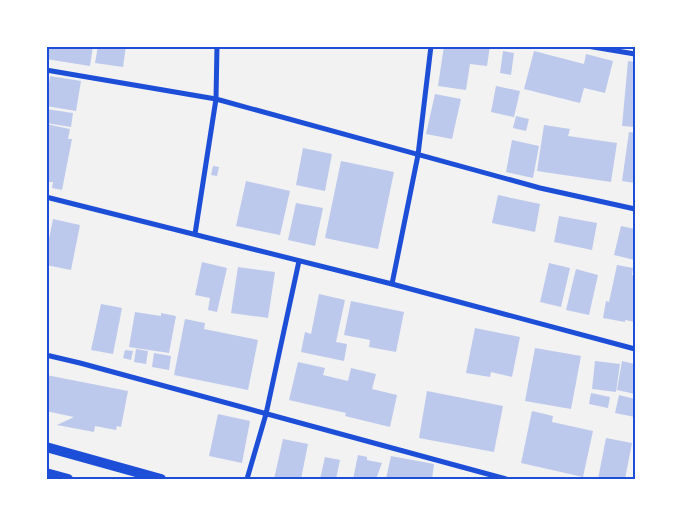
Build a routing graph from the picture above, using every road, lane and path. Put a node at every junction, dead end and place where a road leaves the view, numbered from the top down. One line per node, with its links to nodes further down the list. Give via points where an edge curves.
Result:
1 (217, 46): 6 (street)
2 (431, 46): 7 (street)
3 (587, 46): 4 (street)
4 (635, 54)
5 (46, 70): 6 (street)
6 (216, 99): 7 (street); 10 (street)
7 (418, 155): 9 (street, via 540,188); 12 (street)
8 (46, 196): 10 (street)
9 (635, 209)
10 (195, 234): 11 (street)
11 (299, 261): 12 (street); 15 (street)
12 (392, 284): 13 (street)
13 (635, 349)
14 (46, 355): 15 (street)
15 (266, 414): 20 (street); 21 (street)
16 (46, 447): 19 (main road)
17 (46, 473): 18 (main road)
18 (68, 479)
19 (161, 479)
20 (247, 479)
21 (506, 479)

